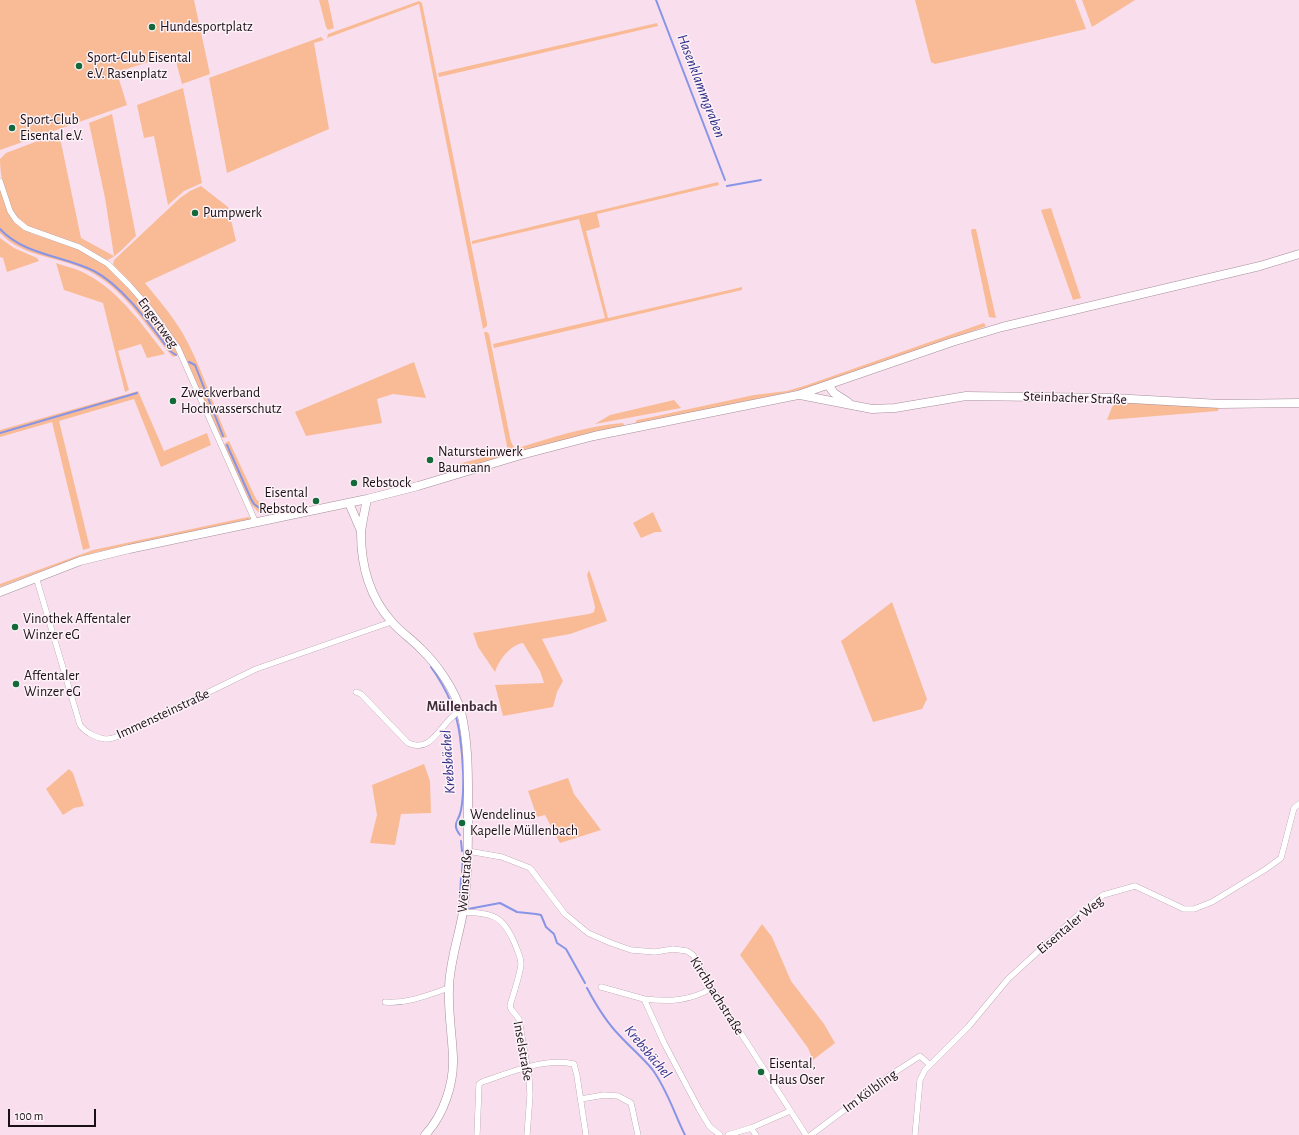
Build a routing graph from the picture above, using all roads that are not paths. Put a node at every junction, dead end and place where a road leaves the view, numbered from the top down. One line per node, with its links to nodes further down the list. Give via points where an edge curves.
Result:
1 (0, 181): 9 (street, Engertweg, via 10,211 16,220 26,228 79,247 108,264 129,285 163,327 178,348)
2 (1299, 254): 3 (street, via 1260,266 992,329)
3 (828, 385): 4 (street); 6 (street, Steinbacher Straße, via 834,393)
4 (798, 395): 6 (street, Steinbacher Straße); 7 (street, via 559,444)
5 (1299, 403): 6 (street, Steinbacher Straße, via 1220,404 1113,398 966,396 896,408 872,409)
6 (852, 404)
7 (366, 499): 8 (street); 10 (street, Weinstraße)
8 (349, 503): 9 (street); 10 (street, Weinstraße)
9 (256, 523): 11 (street, via 80,561)
10 (361, 532): 13 (street, Weinstraße, via 369,585)
11 (36, 577): 12 (street); 13 (street, Immensteinstraße, via 80,724 84,730 106,740 256,669)
12 (0, 592)
13 (391, 622): 15 (street, Weinstraße, via 430,658 454,694)
14 (356, 692): 15 (street, via 361,694 408,743 416,746 423,746 428,742)
15 (457, 713): 17 (street, Weinstraße, via 468,761)
16 (1299, 804): 24 (street, Eisentaler Weg, via 1294,808 1281,858 1212,902 1194,909 1184,909 1135,886 1098,899 1008,979 987,1006)
17 (468, 851): 18 (street, Weinstraße); 21 (street, Kirchbachstraße, via 502,857 530,868 565,914 588,933 631,950 687,951 693,955)
18 (463, 912): 20 (street, Weinstraße); 25 (street, Inselstraße, via 487,914 499,920 510,932 521,965 510,1006 518,1015)
19 (601, 987): 22 (street)
20 (448, 988): 23 (street, via 412,1000); 29 (street, Weinstraße, via 452,1076 443,1108)
21 (712, 988): 22 (street, via 680,1000 663,1002); 27 (street, Kirchbachstraße)
22 (644, 999): 34 (street, via 664,1043 710,1127)
23 (385, 1002)
24 (930, 1065): 38 (street, Im Kölbling, via 920,1056); 39 (street, Eisentaler Weg, via 920,1080)
25 (527, 1068): 26 (street, via 563,1061 574,1064); 30 (street, via 479,1084); 31 (street, Inselstraße, via 530,1095)
26 (580, 1099): 32 (street); 33 (street, via 604,1095 618,1096 631,1103)
27 (790, 1111): 28 (street); 37 (street, Kirchbachstraße)
28 (751, 1128): 35 (street); 36 (street)
29 (426, 1135)
30 (477, 1135)
31 (527, 1135)
32 (586, 1135)
33 (638, 1135)
34 (720, 1135)
35 (728, 1135)
36 (756, 1135)
37 (806, 1135)
38 (811, 1135)
39 (916, 1135)

